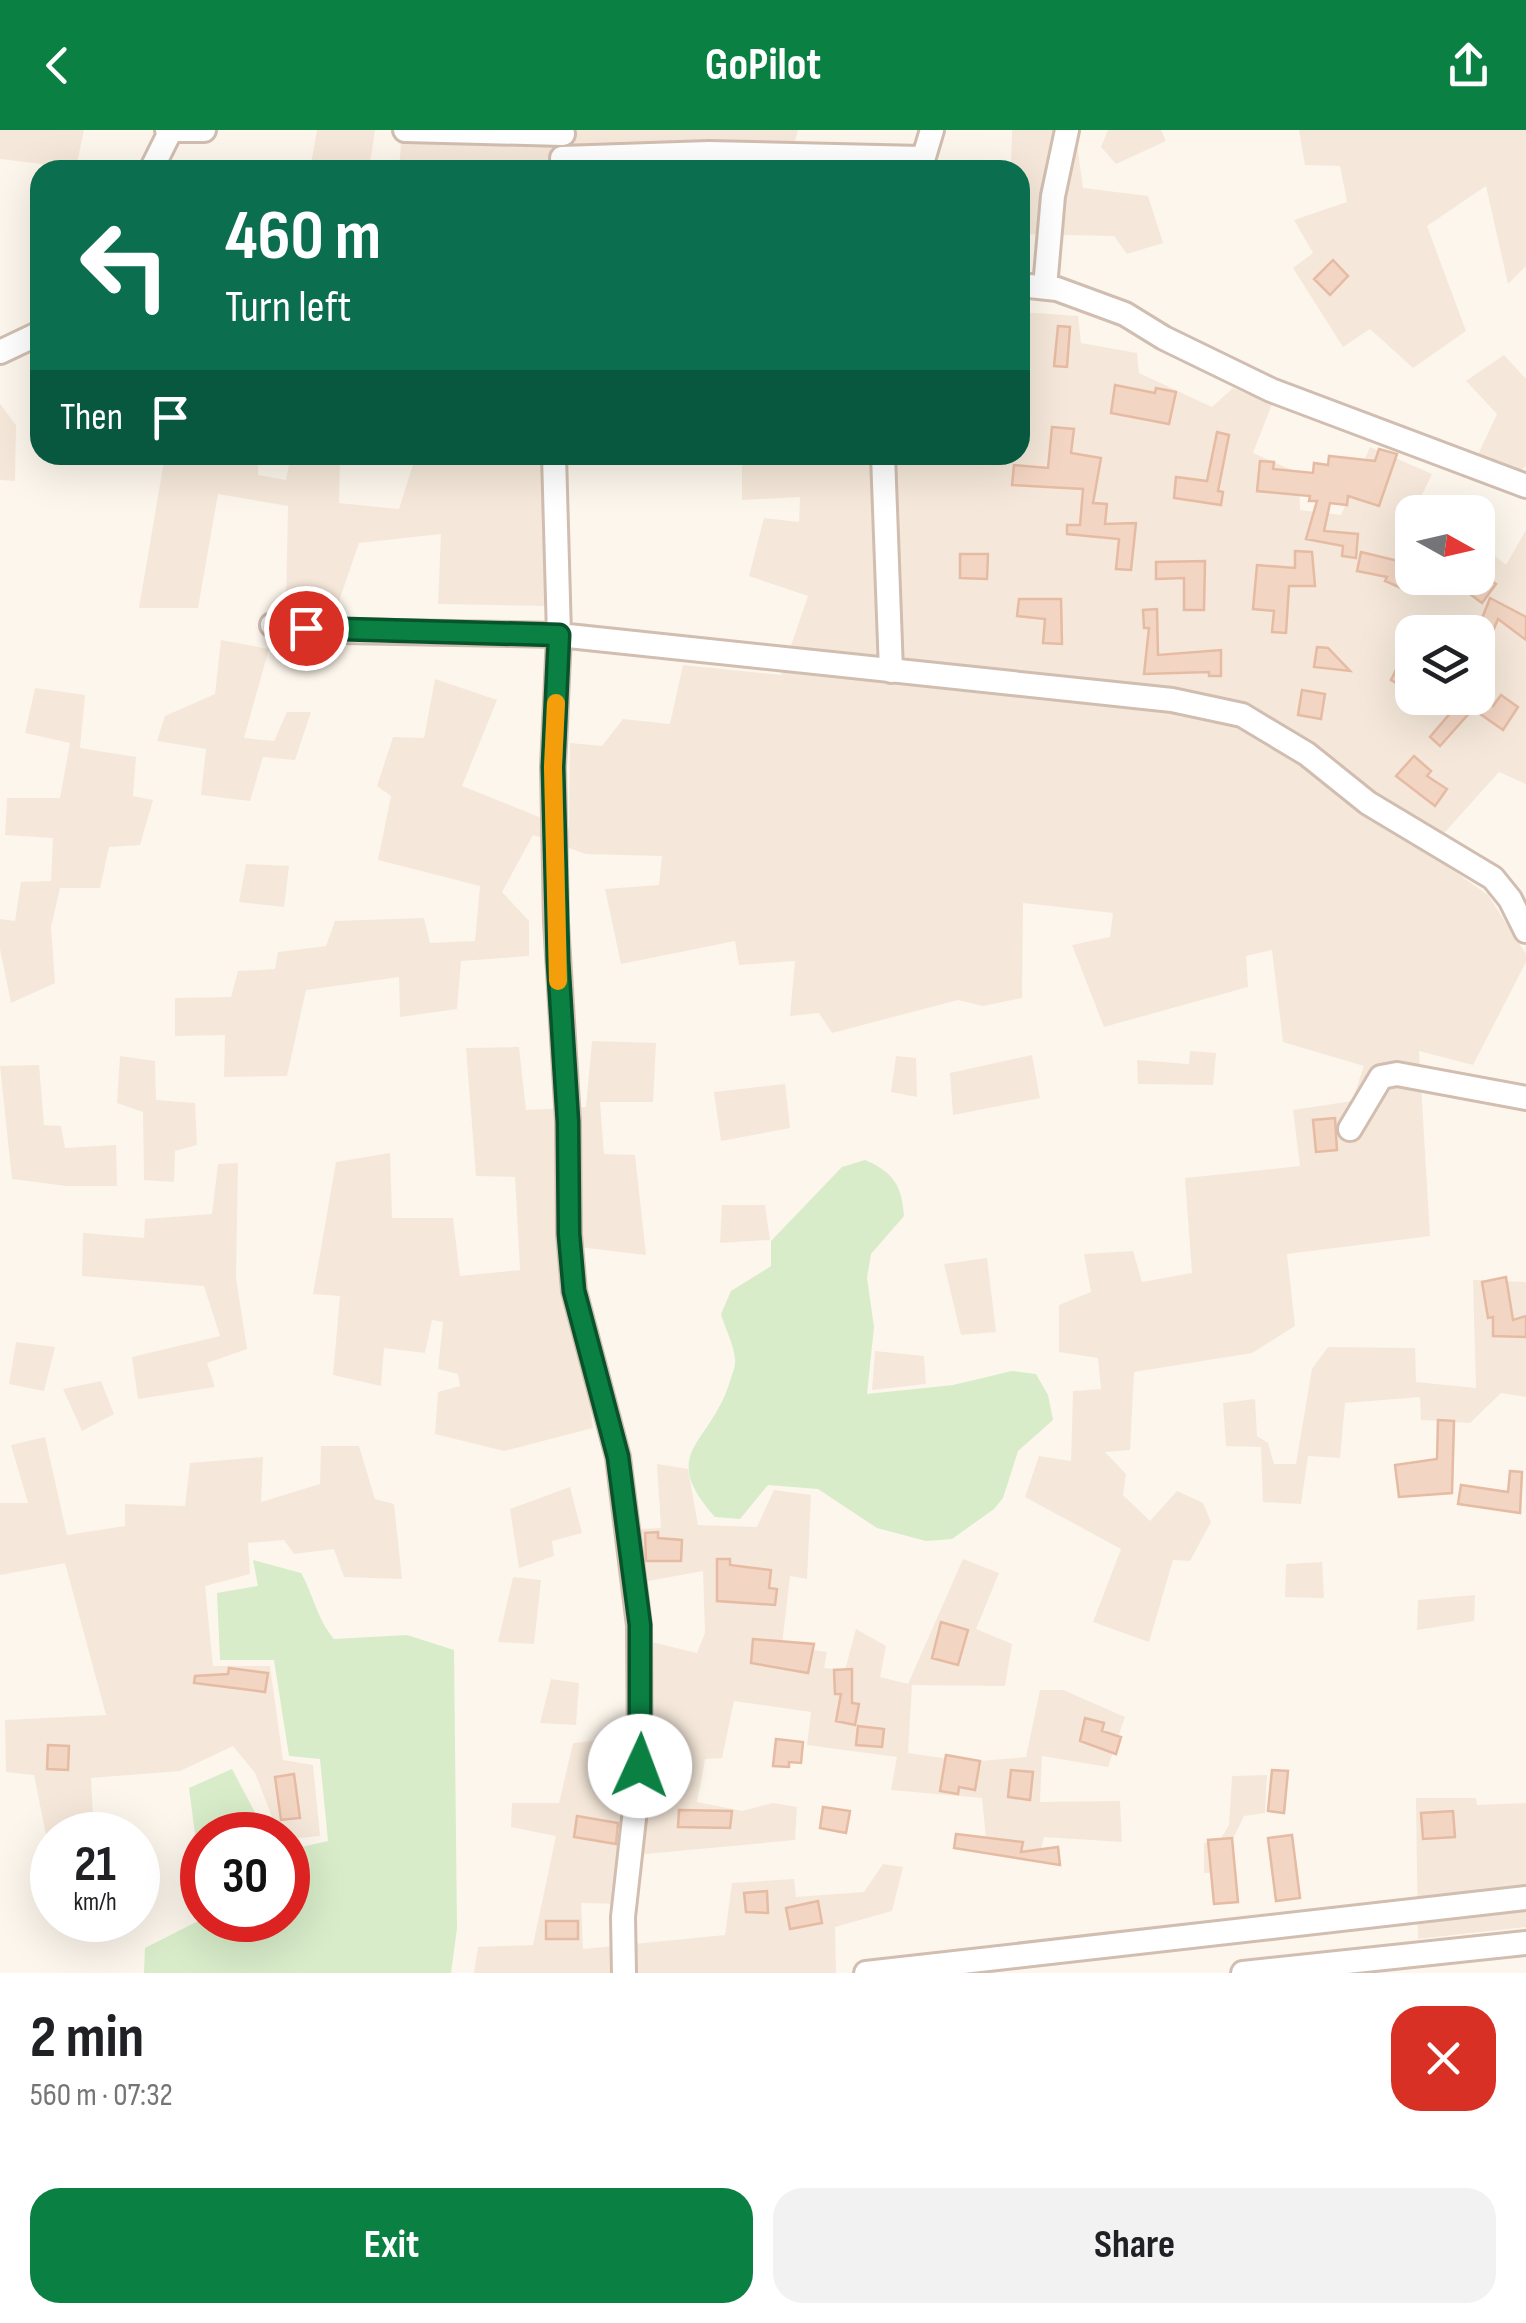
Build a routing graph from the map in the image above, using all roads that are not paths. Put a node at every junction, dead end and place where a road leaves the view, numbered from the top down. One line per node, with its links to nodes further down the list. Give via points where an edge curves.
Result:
1 (169, 130): 2 (street); 7 (street)
2 (204, 130)
3 (406, 130): 6 (street)
4 (932, 130): 9 (street)
5 (1067, 130): 11 (street, via 1052,196)
6 (562, 148): 8 (street)
7 (156, 160)
8 (844, 160)
9 (922, 160)
10 (1030, 286): 11 (street)
11 (1044, 287): 16 (street, via 1125,314 1271,390)
12 (30, 338): 13 (street)
13 (0, 352)
14 (554, 465): 18 (street)
15 (883, 465): 19 (street)
16 (1526, 486)
17 (272, 625): 18 (street)
18 (559, 635): 19 (street); 25 (street, via 553,767 569,1234 574,1291 618,1457 640,1625 640,1766 623,1917)
19 (892, 670): 20 (street, via 1172,700 1242,714 1368,803 1484,870)
20 (1526, 931)
21 (1526, 1098): 22 (street, via 1397,1074 1381,1077)
22 (1350, 1128)
23 (1526, 1898): 26 (street)
24 (1526, 1943): 27 (street)
25 (624, 1973)
26 (866, 1973)
27 (1243, 1973)

